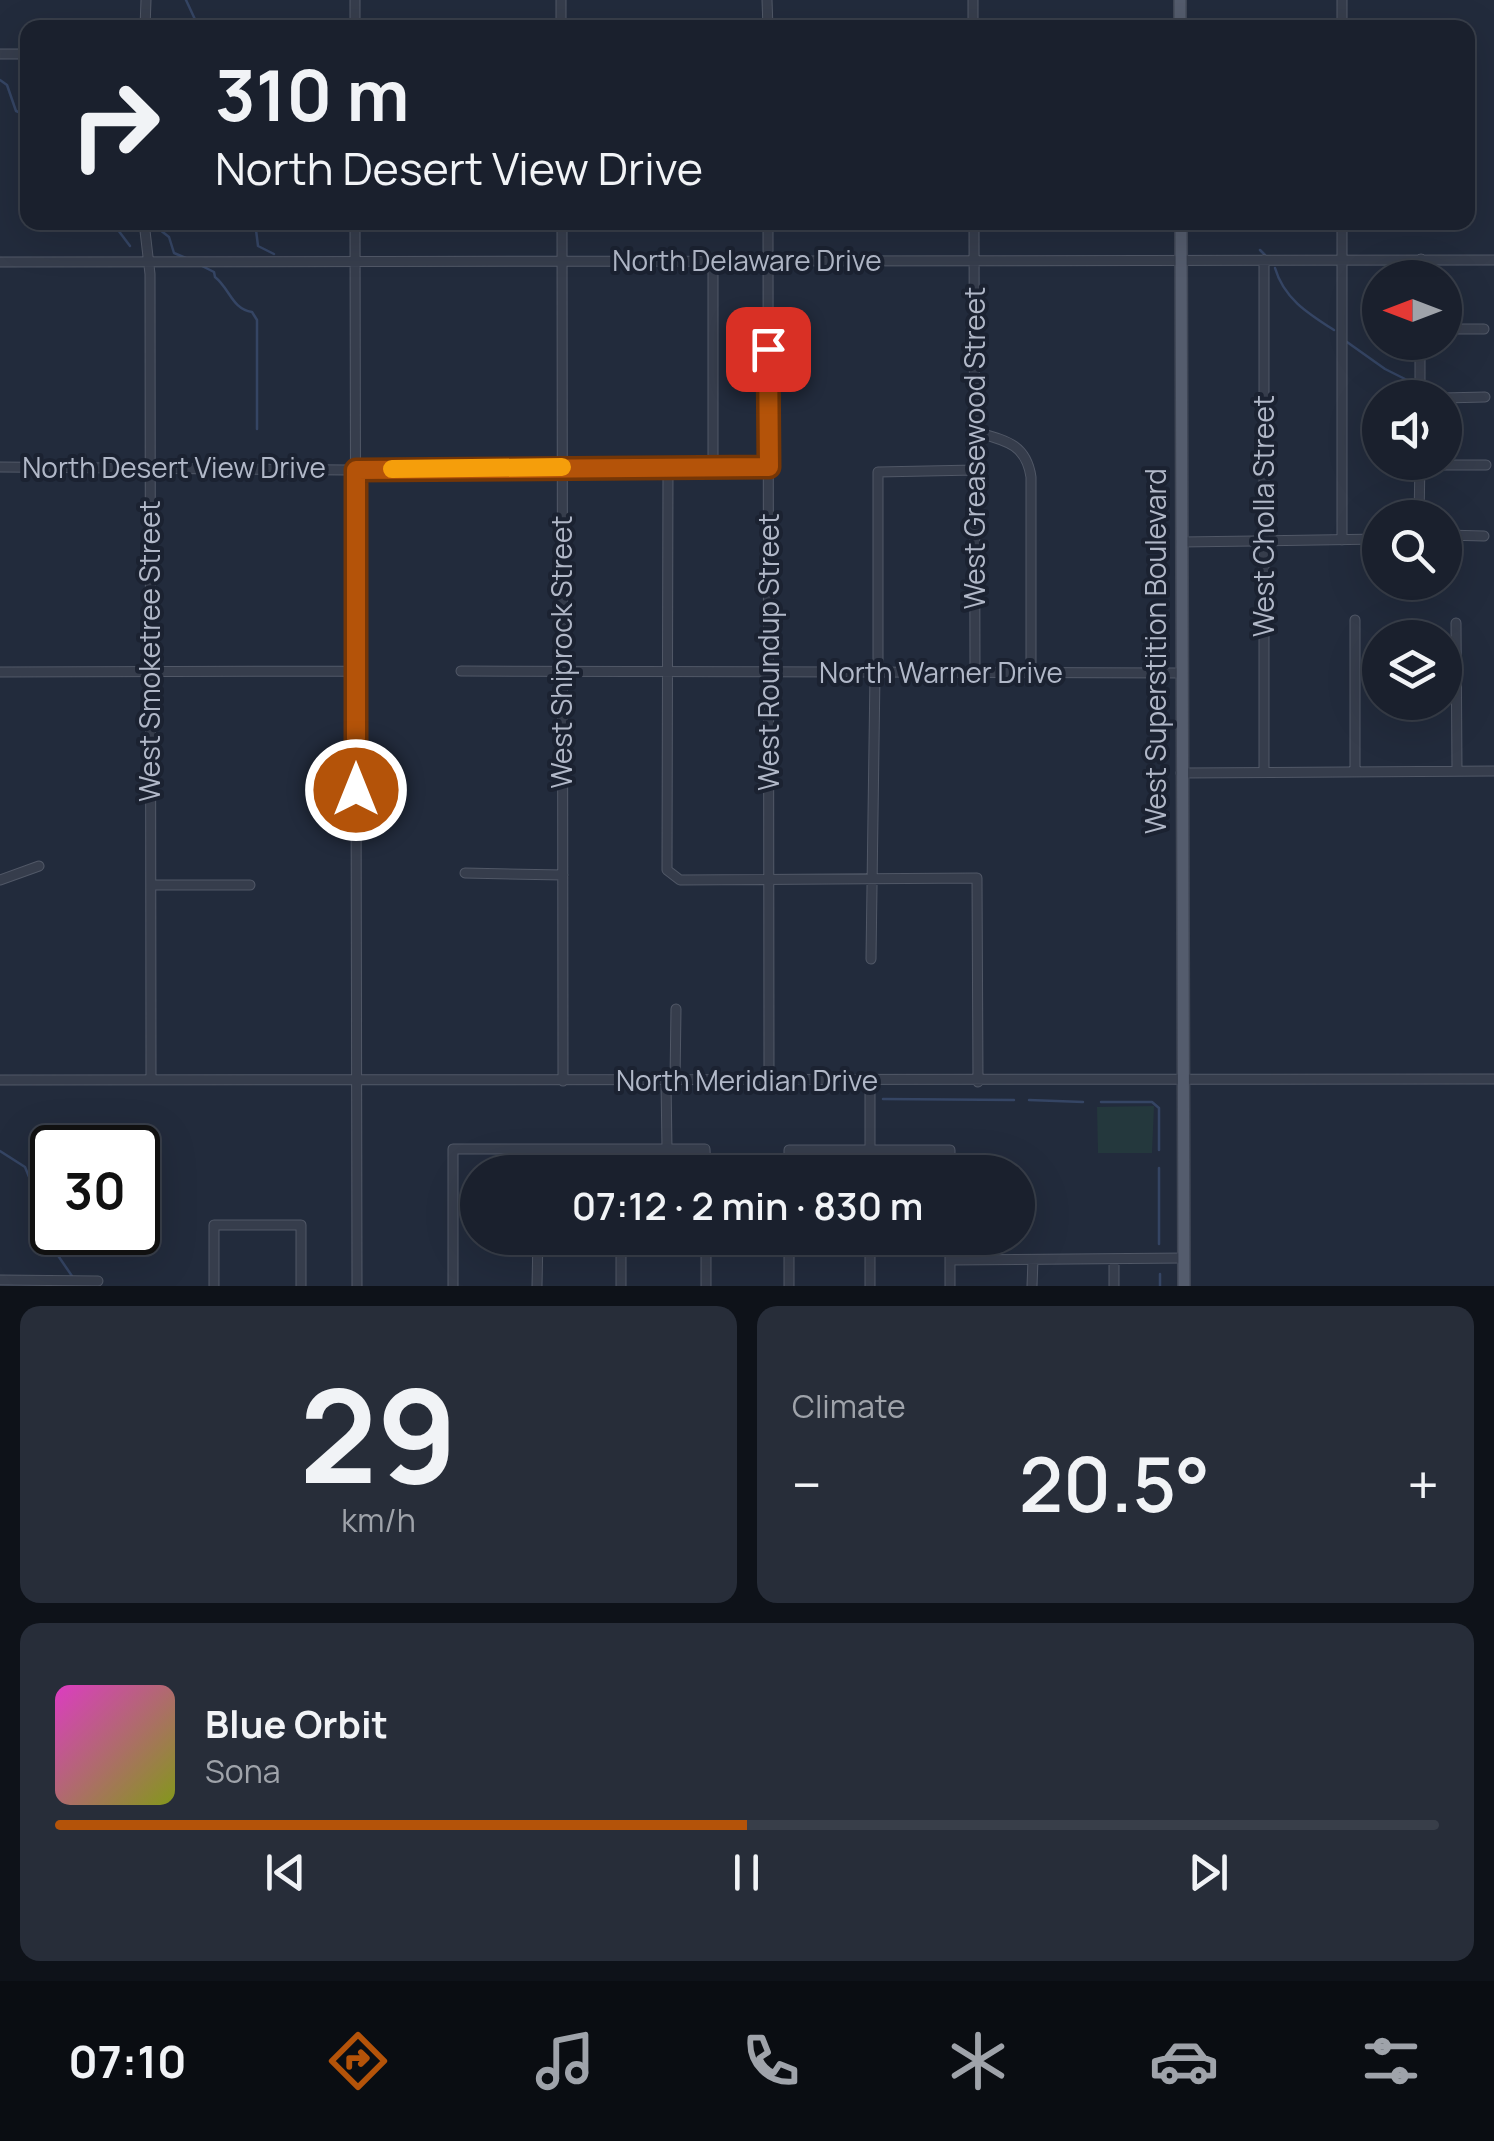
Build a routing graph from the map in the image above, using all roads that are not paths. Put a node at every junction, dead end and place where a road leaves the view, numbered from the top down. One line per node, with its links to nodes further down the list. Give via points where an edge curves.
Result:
1 (145, 230): 16 (street, West Smoketree Street)
2 (355, 230): 17 (street)
3 (562, 230): 18 (street, West Shiprock Street)
4 (768, 230): 8 (street, West Roundup Street)
5 (974, 230): 9 (street, West Greasewood Street)
6 (1181, 230): 10 (main road, West Superstition Boulevard)
7 (1342, 230): 12 (street)
8 (768, 260): 9 (street, North Delaware Drive); 19 (street, North Delaware Drive); 32 (street, West Roundup Street)
9 (974, 260): 10 (street, North Delaware Drive); 25 (street, West Greasewood Street)
10 (1181, 260): 11 (street, North Delaware Drive); 41 (main road, West Superstition Boulevard)
11 (1264, 260): 12 (street, North Delaware Drive); 40 (street, West Cholla Street)
12 (1342, 260): 13 (street, North Delaware Drive); 39 (street)
13 (1362, 260)
14 (1462, 260): 15 (street, North Delaware Drive)
15 (1494, 260)
16 (148, 261): 17 (street, North Delaware Drive); 20 (street, North Delaware Drive); 33 (street, West Smoketree Street)
17 (355, 261): 18 (street, North Delaware Drive); 34 (street)
18 (562, 261): 19 (street, North Delaware Drive); 29 (street, West Shiprock Street)
19 (714, 261): 31 (street)
20 (0, 262)
21 (1462, 329): 22 (street)
22 (1484, 330)
23 (1485, 397): 24 (street)
24 (1462, 398)
25 (975, 432): 35 (street, West Greasewood Street); 53 (street, via 1008,441 1028,460)
26 (1462, 465): 27 (street)
27 (1486, 465)
28 (0, 467): 33 (street, North Desert View Drive)
29 (562, 467): 30 (street, North Desert View Drive); 34 (street, North Desert View Drive); 47 (street, West Shiprock Street)
30 (668, 467): 31 (street, North Desert View Drive); 48 (street)
31 (713, 467): 32 (street, North Desert View Drive)
32 (769, 467): 49 (street, West Roundup Street)
33 (150, 469): 34 (street, North Desert View Drive); 44 (street, West Smoketree Street)
34 (356, 470): 45 (street)
35 (974, 470): 50 (street, via 878,472); 51 (street, West Greasewood Street)
36 (1462, 535): 37 (street)
37 (1484, 536)
38 (1362, 539): 39 (street)
39 (1342, 540): 40 (street)
40 (1264, 541): 41 (street); 55 (street, West Cholla Street)
41 (1182, 542): 52 (main road, West Superstition Boulevard)
42 (1355, 620): 57 (street)
43 (461, 670): 47 (street, North Warner Drive)
44 (150, 671): 45 (street); 46 (street); 66 (street, West Smoketree Street)
45 (357, 671): 75 (street)
46 (0, 672)
47 (562, 672): 48 (street, North Warner Drive); 62 (street, West Shiprock Street)
48 (667, 673): 49 (street, North Warner Drive); 65 (street, via 669,874 680,880)
49 (769, 673): 50 (street, North Warner Drive); 65 (street, West Roundup Street)
50 (876, 673): 51 (street, North Warner Drive); 64 (street)
51 (975, 673): 53 (street, North Warner Drive)
52 (1182, 673): 53 (street, North Warner Drive); 59 (main road, West Superstition Boulevard)
53 (1031, 674)
54 (1457, 720): 58 (street)
55 (1264, 771): 57 (street); 59 (street)
56 (1494, 771): 58 (street)
57 (1355, 772): 58 (street)
58 (1457, 772)
59 (1181, 773): 73 (main road, West Superstition Boulevard)
60 (40, 866): 63 (street)
61 (464, 873): 62 (street)
62 (563, 875): 76 (street, West Shiprock Street)
63 (0, 880)
64 (874, 880): 65 (street); 68 (street); 79 (street, via 977,878)
65 (769, 881): 77 (street, West Roundup Street)
66 (150, 884): 67 (street); 72 (street, West Smoketree Street)
67 (250, 885)
68 (872, 958)
69 (676, 1009): 74 (street)
70 (1494, 1079): 73 (street, North Meridian Drive)
71 (0, 1080): 72 (street, North Meridian Drive)
72 (151, 1080): 75 (street, North Meridian Drive)
73 (1182, 1080): 79 (street, North Meridian Drive); 96 (main road, West Superstition Boulevard)
74 (671, 1081): 76 (street, North Meridian Drive); 77 (street, North Meridian Drive); 80 (street)
75 (357, 1082): 76 (street, North Meridian Drive); 104 (street)
76 (563, 1082)
77 (769, 1082): 78 (street, North Meridian Drive)
78 (870, 1082): 79 (street, North Meridian Drive); 83 (street)
79 (978, 1082)
80 (667, 1149): 82 (street); 86 (street, via 706,1149)
81 (538, 1150): 82 (street); 84 (street); 105 (street, via 453,1150)
82 (622, 1150): 85 (street)
83 (870, 1150): 87 (street); 88 (street); 89 (street)
84 (538, 1155)
85 (622, 1155)
86 (706, 1155)
87 (790, 1155)
88 (870, 1155)
89 (950, 1155)
90 (538, 1255): 106 (street)
91 (621, 1255): 107 (street)
92 (706, 1255): 108 (street)
93 (789, 1255): 109 (street)
94 (870, 1255): 110 (street)
95 (950, 1255): 98 (street)
96 (1184, 1258): 97 (street); 114 (main road, West Superstition Boulevard)
97 (1114, 1259): 99 (street); 113 (street)
98 (950, 1260): 99 (street); 111 (street)
99 (1032, 1260): 112 (street)
100 (0, 1280): 101 (street)
101 (98, 1280)
102 (214, 1286): 103 (street, via 214,1225 301,1225)
103 (300, 1286)
104 (357, 1286)
105 (453, 1286)
106 (538, 1286)
107 (621, 1286)
108 (706, 1286)
109 (789, 1286)
110 (870, 1286)
111 (950, 1286)
112 (1032, 1286)
113 (1114, 1286)
114 (1184, 1286)

